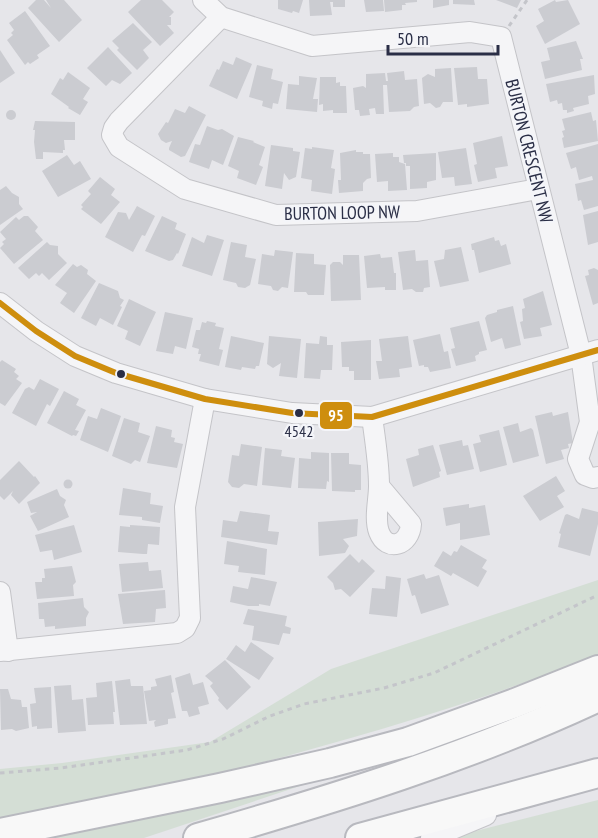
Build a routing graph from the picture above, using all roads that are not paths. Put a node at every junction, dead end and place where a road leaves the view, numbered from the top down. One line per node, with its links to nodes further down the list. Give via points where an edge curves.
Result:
1 (204, 0): 2 (street)
2 (221, 17): 3 (street, BURTON CRESCENT NW, via 312,46 470,32 501,37); 3 (street, BURTON LOOP NW, via 118,121 112,135 119,147 185,189 276,215 417,211)
3 (538, 189): 5 (street, BURTON CRESCENT NW)
4 (0, 303): 6 (street, via 75,356 116,373)
5 (589, 353): 7 (street); 8 (street, BURTON CRESCENT NW)
6 (205, 399): 7 (street, via 292,414); 12 (street, via 185,507 190,618 185,628 177,633)
7 (372, 417): 10 (street)
8 (594, 427): 9 (street, via 578,459 585,475)
9 (598, 477)
10 (379, 486)
11 (0, 592): 12 (street)
12 (4, 651)
13 (598, 670): 16 (highway, via 397,745 220,788)
14 (598, 697): 17 (highway, via 472,750 305,807)
15 (588, 775): 18 (highway); 19 (street)
16 (0, 833)
17 (198, 838)
18 (360, 838)
19 (430, 838)

